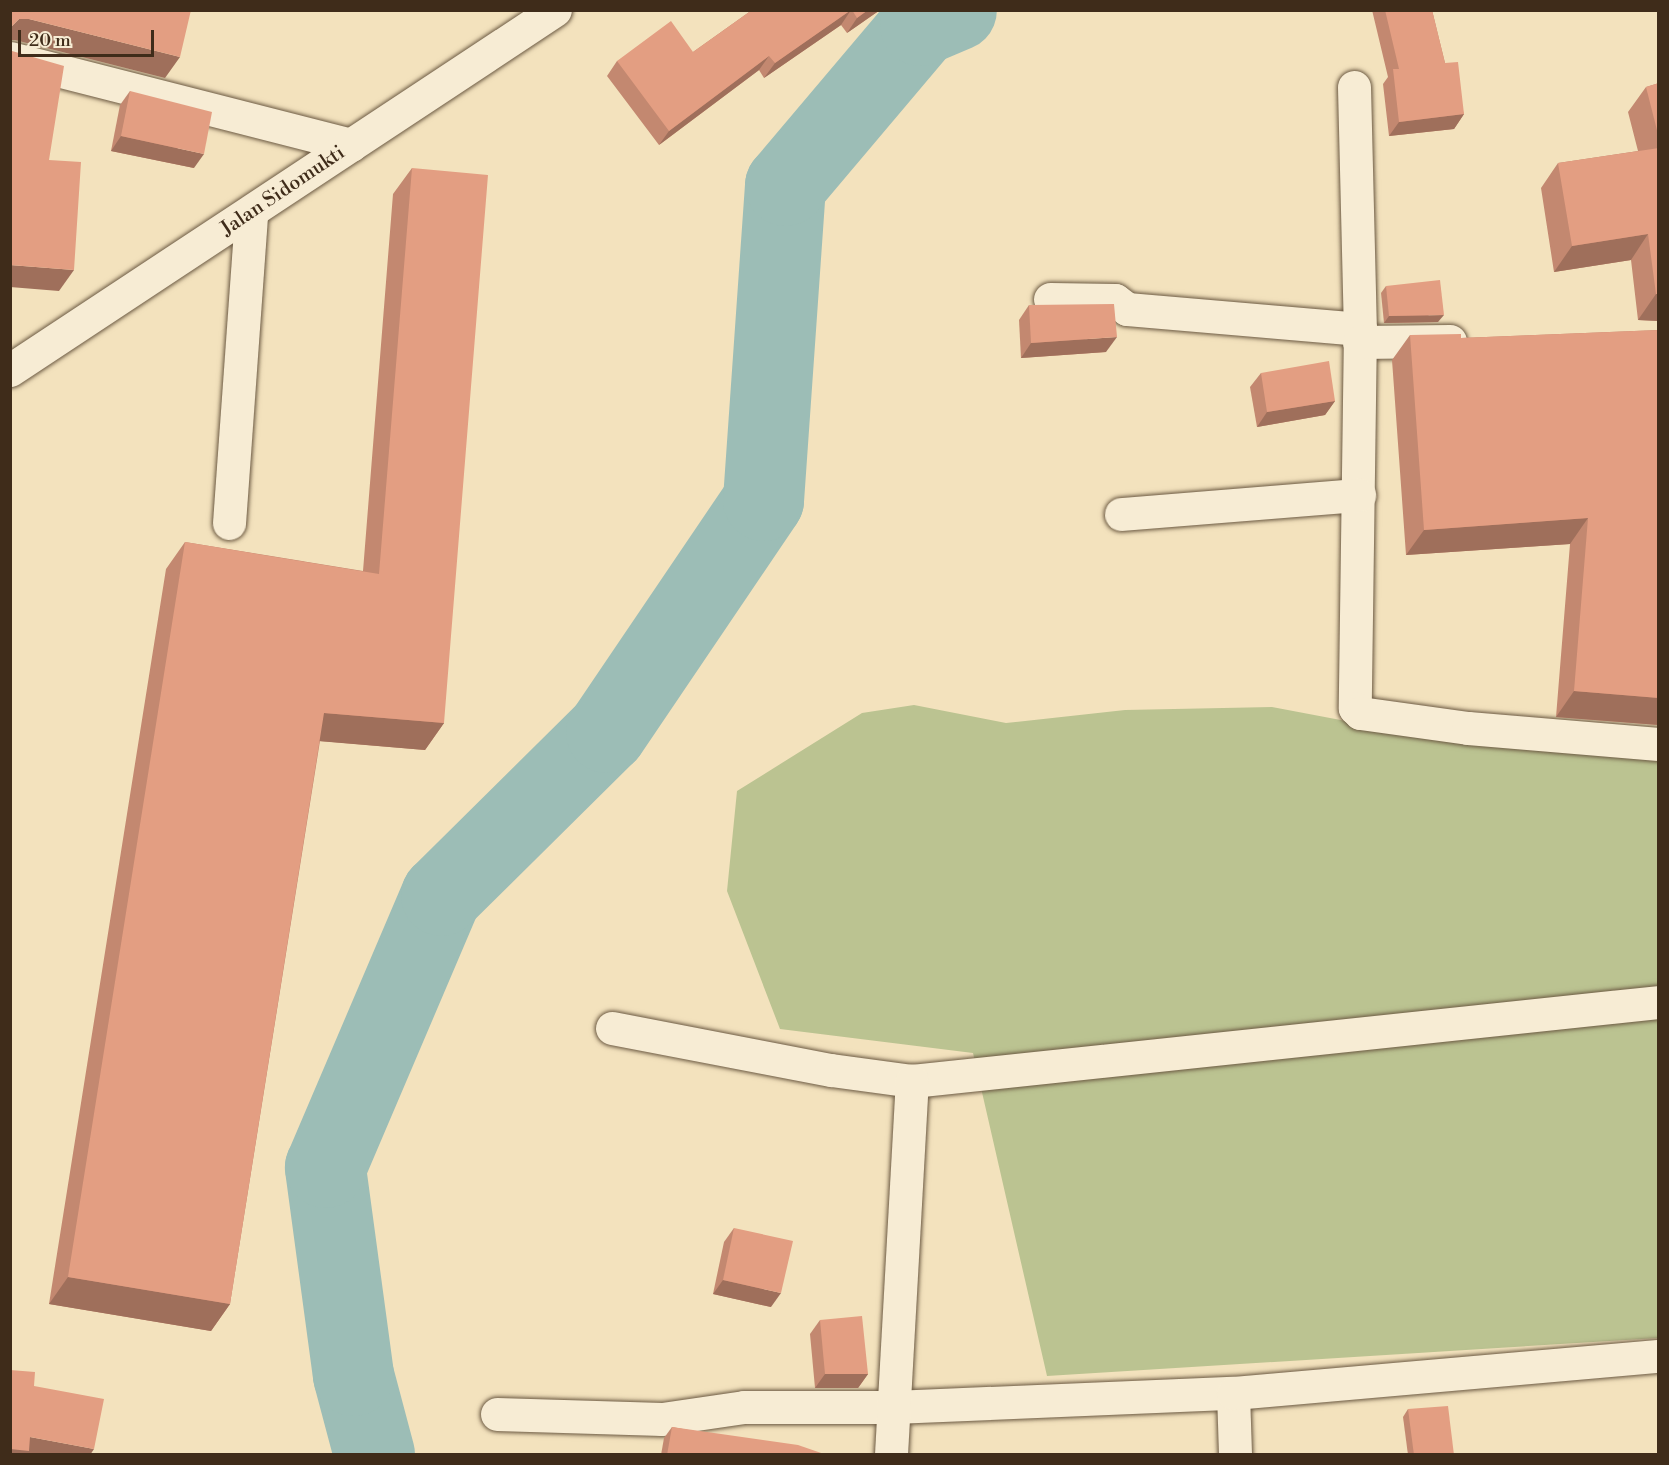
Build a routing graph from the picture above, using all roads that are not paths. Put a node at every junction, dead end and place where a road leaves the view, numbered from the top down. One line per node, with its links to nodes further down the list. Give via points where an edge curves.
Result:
1 (555, 10): 4 (street, Jalan Sidomukti)
2 (10, 58): 4 (street)
3 (1354, 87): 7 (street)
4 (351, 145): 5 (street, Jalan Sidomukti)
5 (251, 214): 9 (street, Jalan Sidomukti); 12 (street)
6 (1050, 298): 7 (street, via 1115,300 1126,309)
7 (1359, 335): 8 (street); 10 (street)
8 (1476, 341)
9 (10, 370)
10 (1359, 495): 11 (street); 13 (street, via 1353,699 1360,713 1468,728)
11 (1121, 514)
12 (229, 524)
13 (1659, 744)
14 (1659, 1002): 16 (street)
15 (612, 1028): 16 (street, via 831,1071)
16 (912, 1081): 19 (street)
17 (1659, 1356): 18 (street)
18 (1233, 1393): 19 (street); 22 (street)
19 (893, 1407): 20 (street, via 744,1407 662,1419); 21 (street)
20 (497, 1414)
21 (891, 1455)
22 (1235, 1455)

